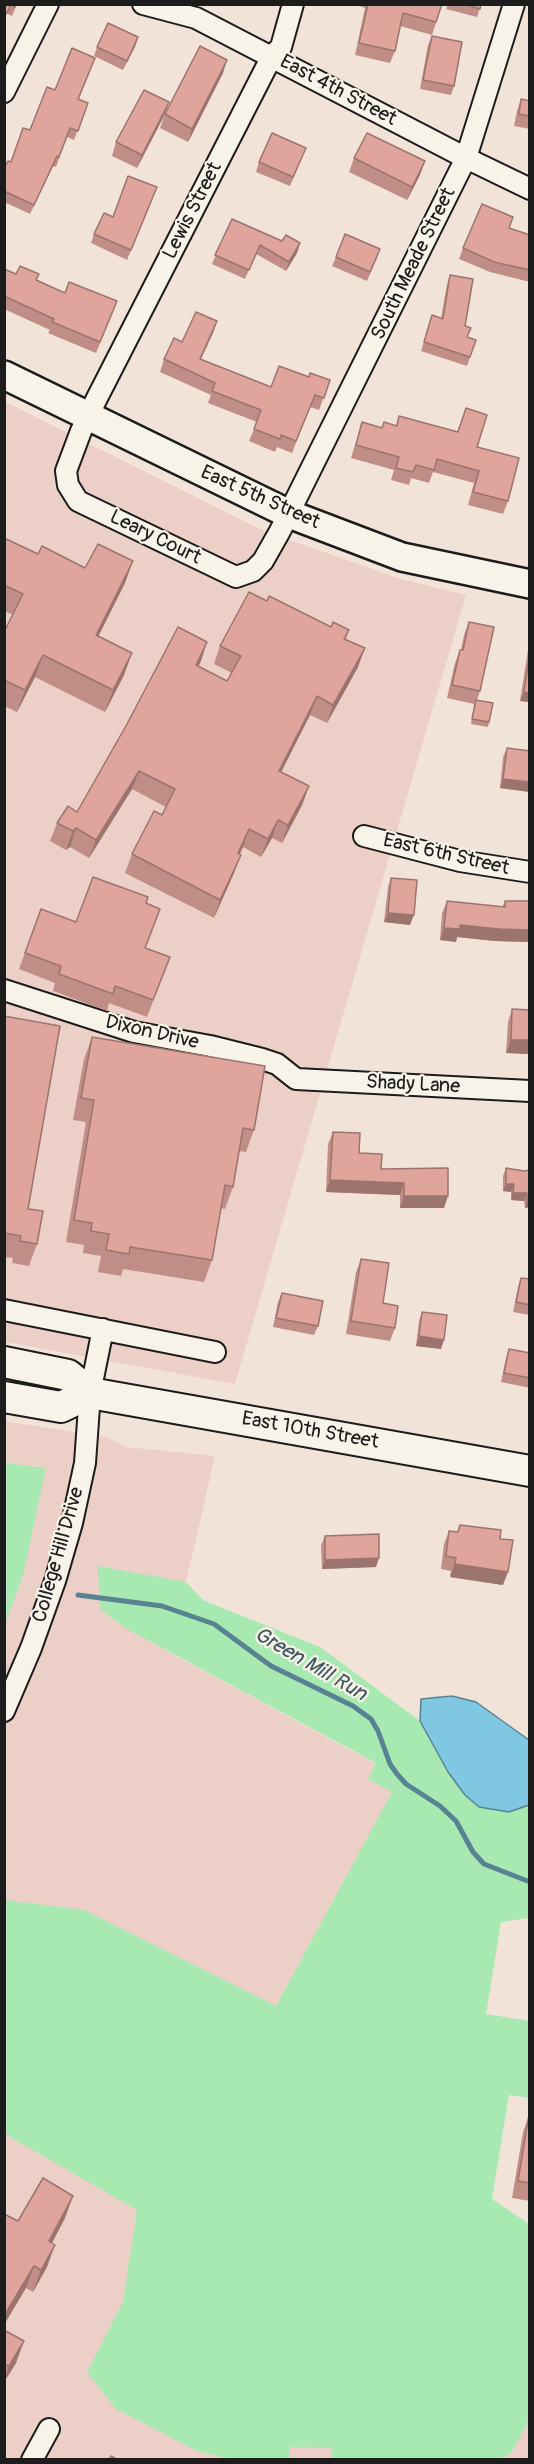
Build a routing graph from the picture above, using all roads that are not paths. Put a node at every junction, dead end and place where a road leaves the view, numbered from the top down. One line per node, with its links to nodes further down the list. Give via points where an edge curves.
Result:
1 (48, 4): 7 (street)
2 (143, 4): 5 (street, East 4th Street)
3 (293, 4): 6 (street, Lewis Street, via 281,47)
4 (514, 4): 8 (street, South Meade Street)
5 (189, 11): 6 (street, East 4th Street)
6 (272, 56): 8 (street, East 4th Street); 11 (street, Lewis Street)
7 (4, 92)
8 (466, 159): 9 (street, East 4th Street); 12 (street, South Meade Street)
9 (530, 189)
10 (4, 375): 11 (main road, East 5th Street)
11 (87, 417): 12 (main road, East 5th Street); 12 (street, Leary Court, via 66,471 68,485 78,501 88,506 236,577 253,572 263,561)
12 (289, 514): 13 (main road, East 5th Street, via 402,557)
13 (530, 584)
14 (363, 836): 15 (street, East 6th Street, via 460,861)
15 (530, 872)
16 (4, 990): 17 (street, Dixon Drive, via 134,1032 262,1059)
17 (296, 1079): 18 (street, Shady Lane)
18 (530, 1091)
19 (4, 1310): 20 (street)
20 (103, 1329): 21 (street); 23 (street, College Hill Drive)
21 (215, 1352)
22 (4, 1362): 23 (main road, via 68,1375)
23 (90, 1394): 24 (main road, via 61,1407); 25 (main road, East 10th Street); 26 (street, College Hill Drive, via 85,1463 72,1523 51,1593)
24 (4, 1397)
25 (530, 1471)
26 (4, 1711)
27 (49, 2429): 28 (street)
28 (32, 2460)

